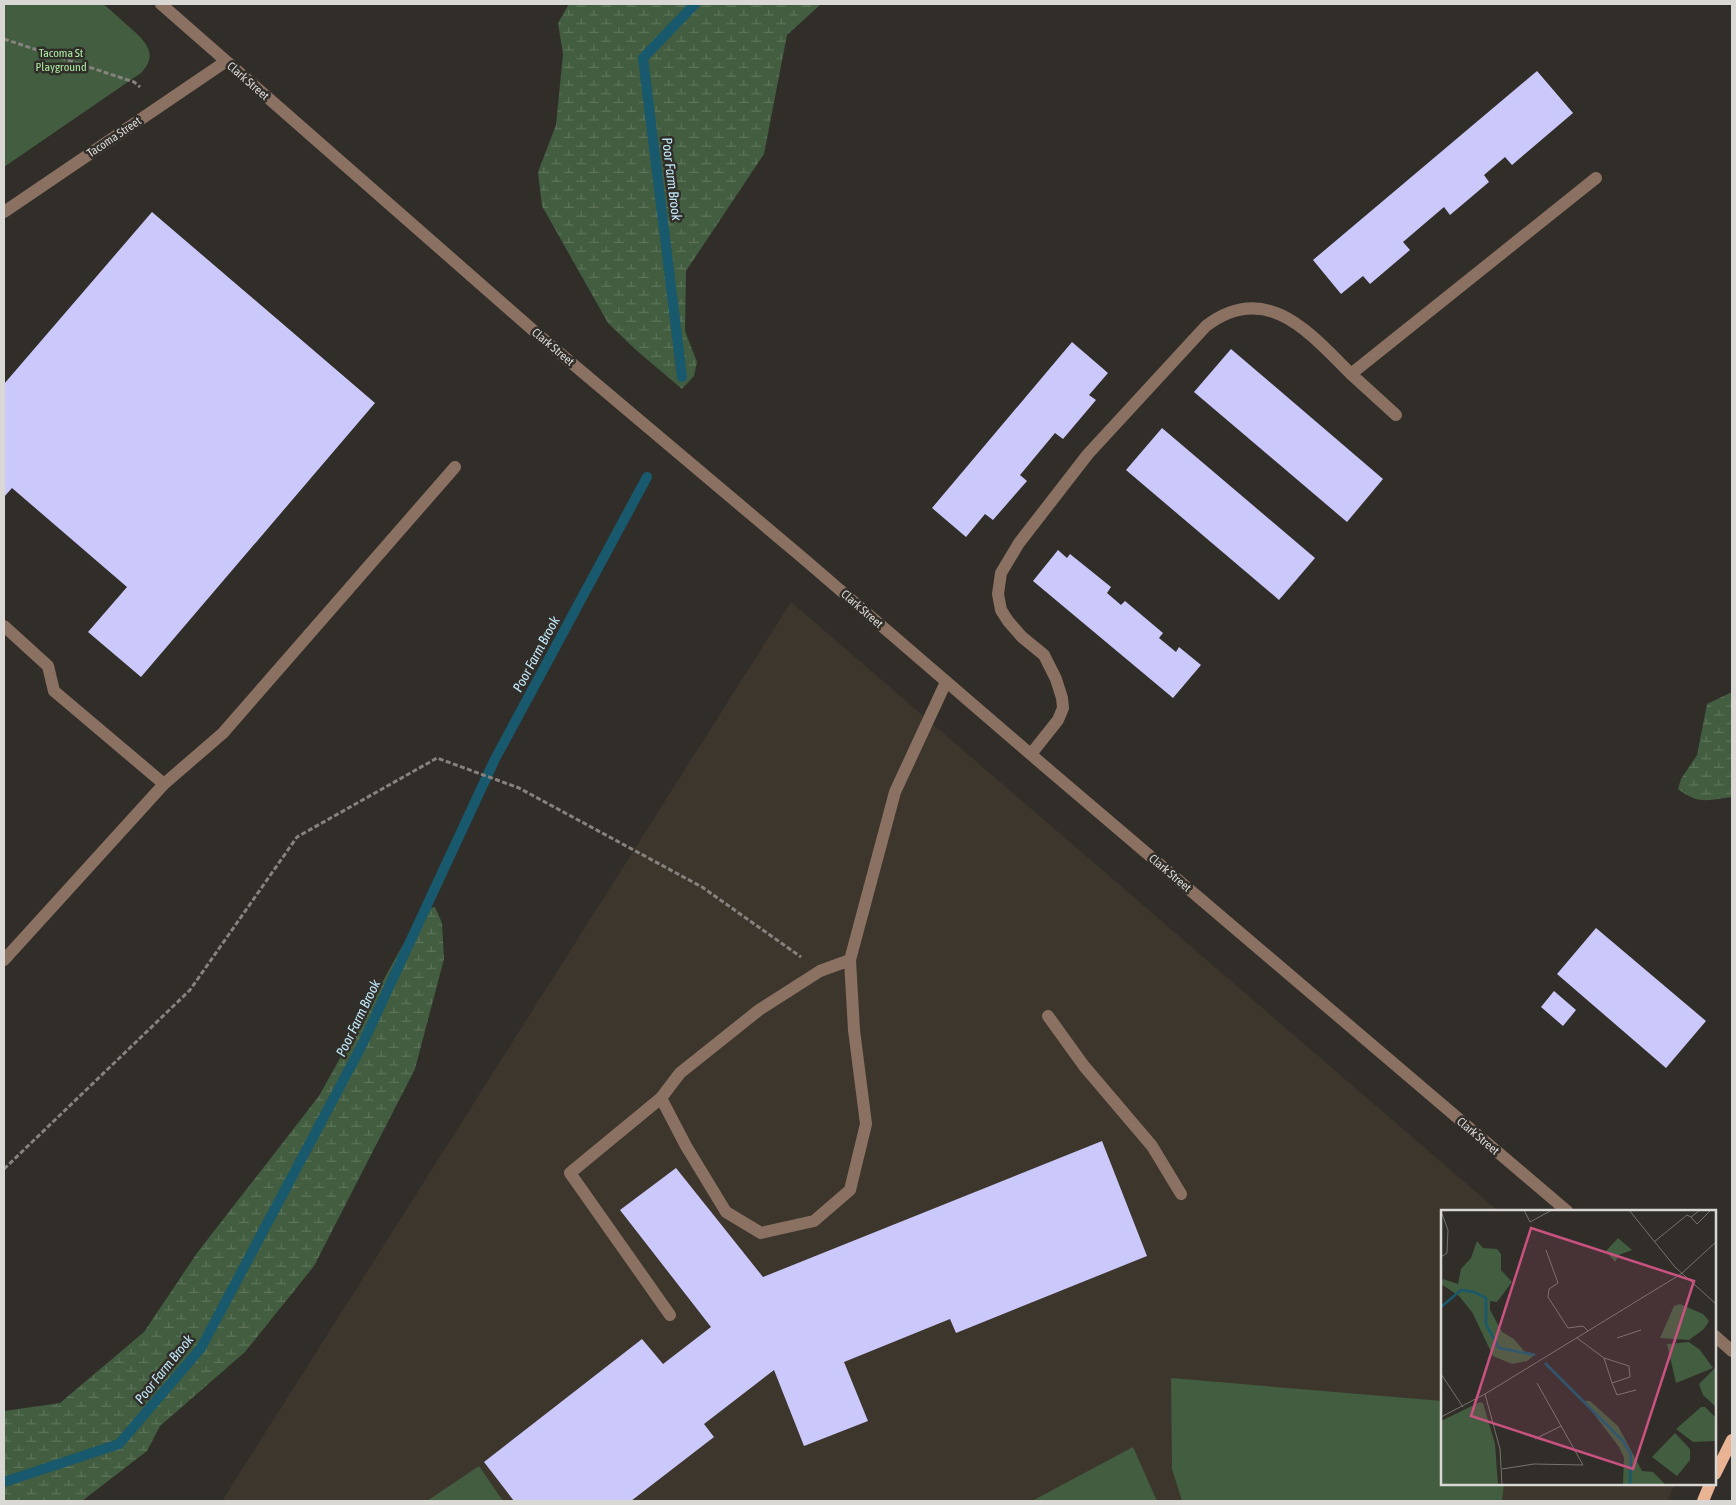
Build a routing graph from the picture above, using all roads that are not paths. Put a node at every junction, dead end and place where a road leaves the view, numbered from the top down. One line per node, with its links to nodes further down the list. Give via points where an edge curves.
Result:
1 (161, 4): 2 (street, Clark Street)
2 (225, 62): 4 (street, Tacoma Street); 9 (street, Clark Street, via 542,338)
3 (1596, 178): 5 (street)
4 (4, 212)
5 (1351, 374): 6 (street); 10 (street, via 1295,322 1271,310 1234,310 1206,326 1088,454 1019,543 999,582 1001,610 1022,637 1044,655 1062,698 1063,708 1058,720)
6 (1396, 415)
7 (455, 467): 11 (street, via 223,733)
8 (4, 626): 11 (street, via 48,666 54,691)
9 (946, 682): 10 (street, Clark Street); 13 (street, via 895,792)
10 (1031, 754): 17 (street, Clark Street)
11 (164, 784): 12 (street)
12 (4, 960)
13 (850, 960): 15 (street, via 820,970 758,1010 680,1073); 15 (street, via 854,1030 866,1124 850,1190 814,1221 762,1234 726,1212)
14 (1048, 1016): 16 (street, via 1084,1066 1152,1146)
15 (661, 1098): 18 (street, via 570,1173)
16 (1181, 1194)
17 (1566, 1210)
18 (670, 1315)
19 (1716, 1337): 20 (street)
20 (1732, 1350)
21 (1732, 1440): 22 (main road)
22 (1716, 1472)
23 (1710, 1485): 24 (main road)
24 (1703, 1501)

